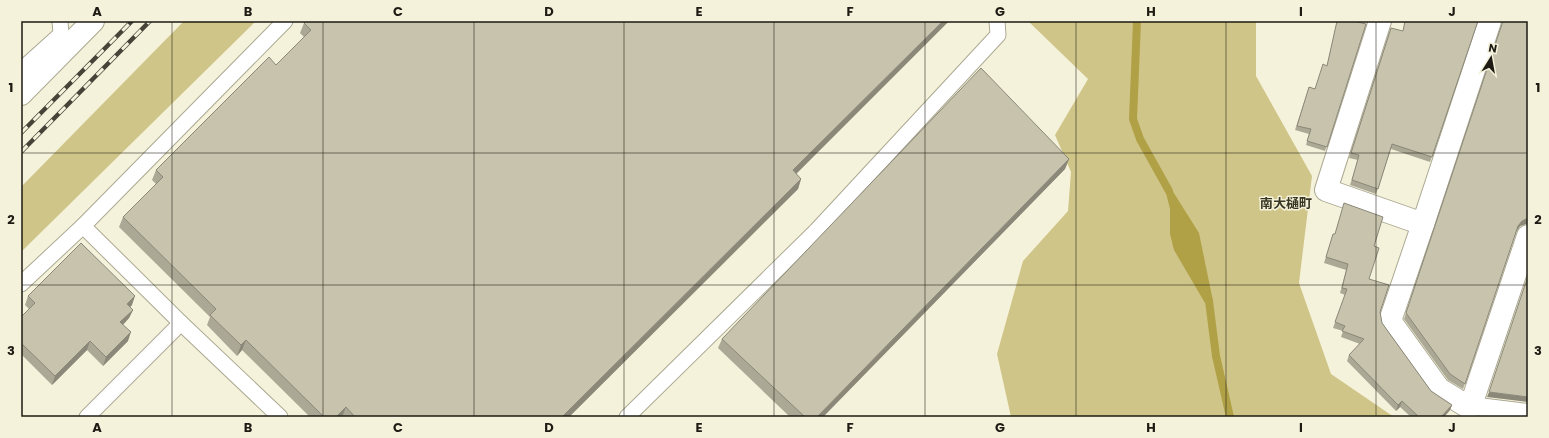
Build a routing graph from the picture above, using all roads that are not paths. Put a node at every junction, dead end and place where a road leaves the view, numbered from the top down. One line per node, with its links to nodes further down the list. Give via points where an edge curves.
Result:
1 (60, 21): 7 (lane, via 61,34)
2 (93, 21): 8 (street)
3 (285, 21): 10 (lane)
4 (997, 21): 18 (lane, via 998,35 821,225)
5 (1380, 21): 9 (street, via 1326,190)
6 (1490, 21): 9 (street)
7 (21, 70)
8 (21, 94)
9 (1423, 224): 14 (street, via 1390,321 1439,389)
10 (83, 226): 12 (lane); 13 (lane)
11 (1528, 236): 14 (street)
12 (21, 284)
13 (181, 323): 16 (lane); 17 (lane)
14 (1470, 408): 15 (street)
15 (1528, 415)
16 (87, 417)
17 (280, 417)
18 (627, 417)

